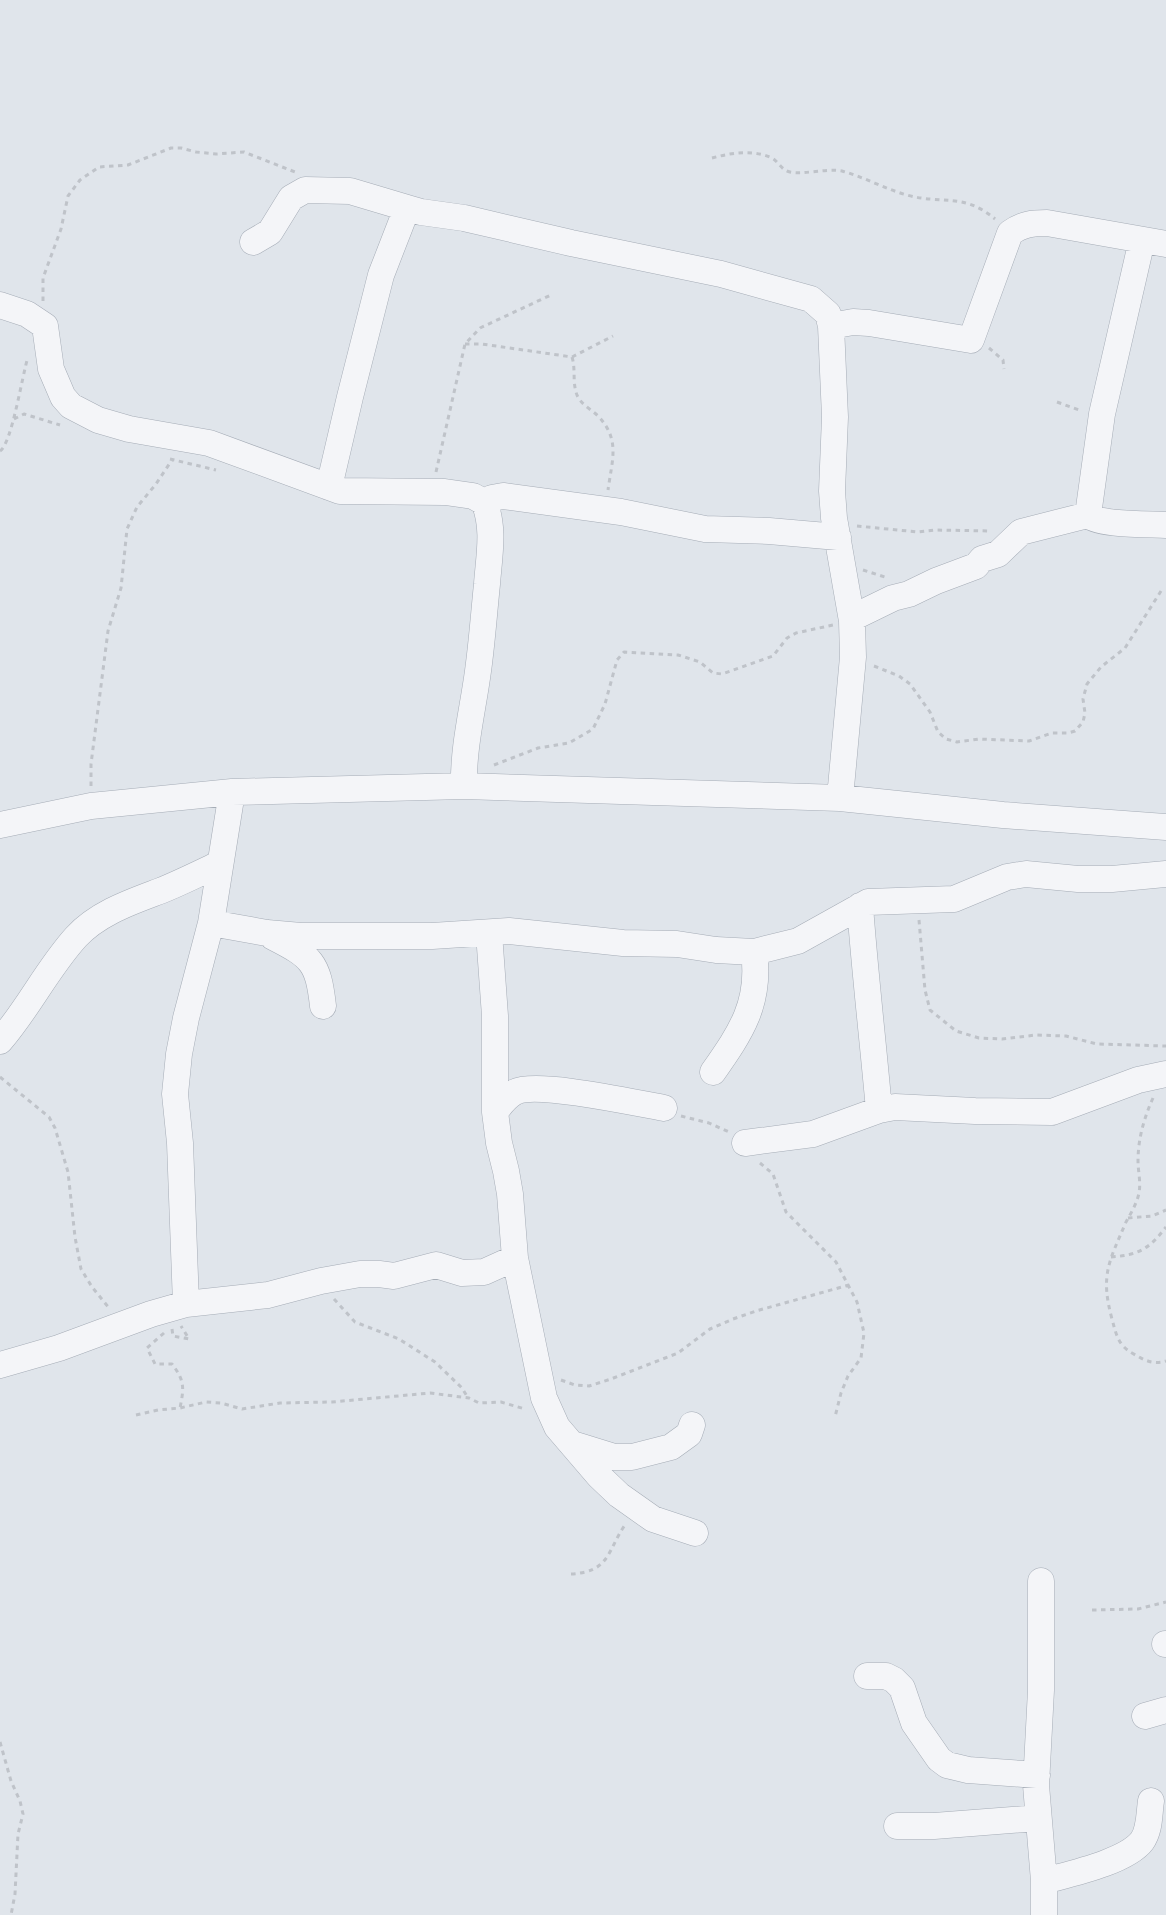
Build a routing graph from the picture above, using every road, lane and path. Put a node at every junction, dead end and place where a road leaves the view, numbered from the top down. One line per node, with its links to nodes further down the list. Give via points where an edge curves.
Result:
1 (712, 158): 4 (path, via 747,153 773,159 792,172 831,169 907,195 959,200 993,217)
2 (321, 190): 3 (street, via 350,191); 5 (street, via 305,190 291,198 270,232); 9 (path, via 297,173 244,152 216,154 171,148 128,165 99,167 80,180 68,196 44,278)
3 (407, 207): 10 (street, via 721,274 811,299 828,314); 20 (street, via 381,275)
4 (1010, 232): 6 (street, via 1029,223 1047,224); 12 (street)
5 (253, 242)
6 (1154, 242): 17 (street)
7 (554, 294): 13 (path, via 480,328)
8 (0, 305): 9 (street)
9 (38, 320): 18 (path, via 14,419 7,443); 20 (street, via 45,326 51,369 72,406 98,420 129,429 209,443)
10 (831, 326): 12 (street, via 869,323); 26 (street, via 835,417 832,491)
11 (613, 336): 14 (path)
12 (971, 340): 15 (path, via 996,352)
13 (465, 344): 14 (path); 21 (path)
14 (572, 357): 23 (path, via 578,398 608,428 613,440)
15 (1004, 369)
16 (1057, 402): 17 (path)
17 (1102, 414): 24 (street)
18 (0, 451)
19 (172, 460): 36 (path, via 137,507 127,529 121,588 108,631 91,764)
20 (329, 488): 21 (street)
21 (432, 491): 22 (street, via 473,496)
22 (484, 502): 23 (street, via 503,496); 33 (street, via 491,528 489,564)
23 (606, 510): 26 (street, via 705,529)
24 (1088, 515): 25 (street, via 1102,522); 27 (street)
25 (1166, 525)
26 (837, 531): 27 (path, via 892,528); 28 (street)
27 (1017, 534): 29 (street, via 998,554)
28 (842, 566): 29 (path, via 857,567); 31 (street)
29 (917, 590): 31 (street)
30 (1161, 591): 32 (path, via 1125,648 1087,684 1083,723 1068,733 1052,733 1029,741 946,739 910,684)
31 (852, 620): 32 (street); 33 (path, via 796,633 773,656 722,674 678,655 624,652 617,660 605,704 593,729 569,743 538,748)
32 (853, 657): 35 (street)
33 (464, 780): 34 (street); 35 (street)
34 (232, 792): 36 (street); 39 (street)
35 (840, 798): 38 (street)
36 (92, 806): 37 (street)
37 (0, 825)
38 (1166, 827)
39 (219, 864): 43 (street); 48 (street, via 92,923 63,953)
40 (1166, 874): 41 (street, via 1112,879 1026,874 1007,877 954,899)
41 (917, 901): 42 (street); 49 (path, via 930,1010 956,1031 979,1038 1066,1036 1097,1044)
42 (860, 906): 46 (street, via 798,941); 54 (street)
43 (211, 923): 44 (street); 64 (street, via 186,1018 175,1094 180,1143)
44 (267, 933): 45 (street, via 343,937); 47 (street, via 312,963 317,970)
45 (489, 933): 46 (street, via 509,931); 55 (street, via 495,1016)
46 (754, 952): 50 (street, via 756,988 737,1038)
47 (323, 1006)
48 (0, 1041)
49 (1166, 1046)
50 (713, 1072)
51 (0, 1077): 65 (path, via 49,1117 56,1128 68,1172 81,1269)
52 (1162, 1083): 54 (street, via 1138,1080 1052,1112 895,1107); 58 (path, via 1143,1124 1138,1194)
53 (664, 1108): 55 (street, via 527,1088 506,1098); 56 (path, via 688,1119 710,1123)
54 (879, 1110): 56 (street, via 813,1134)
55 (495, 1112): 61 (street, via 510,1194)
56 (745, 1143): 63 (path, via 750,1155 773,1174 786,1212 829,1254)
57 (1166, 1210): 58 (path)
58 (1128, 1218): 60 (path)
59 (1166, 1227): 60 (path, via 1139,1252)
60 (1111, 1257): 66 (path, via 1106,1285 1117,1339 1142,1359 1155,1364)
61 (515, 1258): 62 (street, via 484,1272 462,1273 436,1265 394,1276 360,1274); 68 (street)
62 (321, 1281): 64 (street, via 268,1295); 69 (path, via 356,1322 420,1351 450,1374)
63 (849, 1285): 68 (path, via 734,1319 710,1329 678,1353 589,1386 553,1377); 73 (path, via 864,1333 861,1358 848,1376)
64 (179, 1306): 65 (street); 70 (path, via 189,1339 173,1336 172,1329 147,1348 155,1364 172,1364 180,1374)
65 (120, 1327): 67 (street)
66 (1166, 1360)
67 (0, 1365)
68 (540, 1381): 72 (street)
69 (469, 1398): 70 (path, via 430,1393 242,1409 206,1402); 72 (path, via 479,1403 501,1402)
70 (180, 1408): 71 (path)
71 (136, 1415)
72 (550, 1416): 75 (street)
73 (835, 1417)
74 (692, 1425): 75 (street, via 689,1434 671,1447 632,1457 614,1457)
75 (572, 1444): 76 (street, via 599,1476)
76 (639, 1510): 77 (street, via 652,1519); 78 (path, via 623,1527 600,1565 586,1573)
77 (695, 1533)
78 (571, 1574)
79 (1041, 1581): 84 (street)
80 (1166, 1602): 81 (path, via 1138,1609)
81 (1092, 1610)
82 (867, 1676): 84 (street, via 886,1676 902,1688 914,1723 939,1760 947,1765)
83 (0, 1742): 89 (path, via 23,1814)
84 (1037, 1775): 86 (street)
85 (1151, 1801): 88 (street, via 1147,1829 1134,1849 1100,1865)
86 (1038, 1818): 87 (street); 88 (street)
87 (897, 1826)
88 (1044, 1881): 90 (street)
89 (11, 1915)
90 (1044, 1915)

